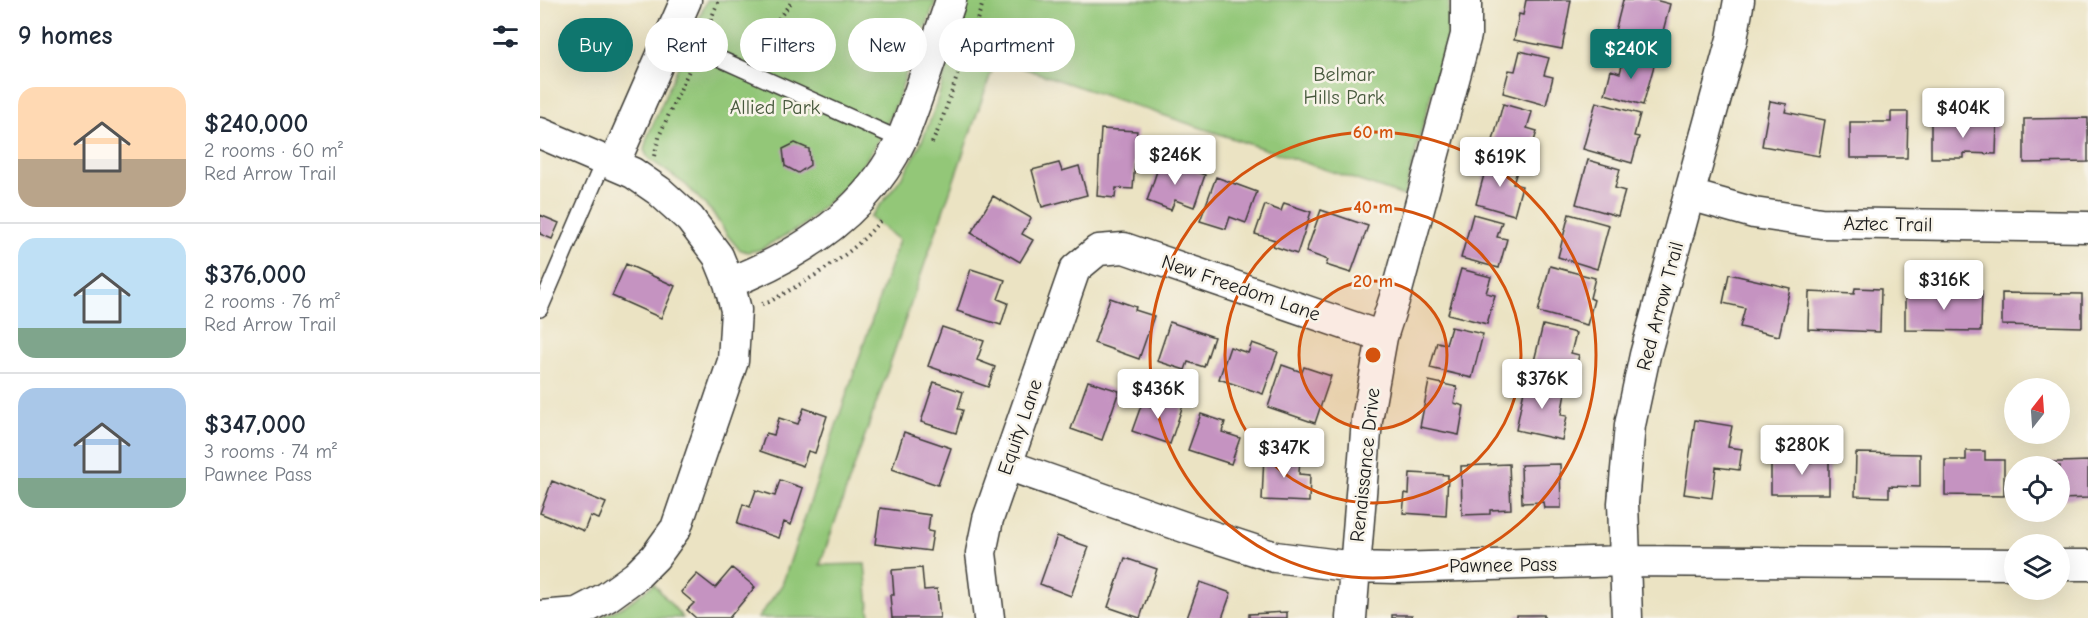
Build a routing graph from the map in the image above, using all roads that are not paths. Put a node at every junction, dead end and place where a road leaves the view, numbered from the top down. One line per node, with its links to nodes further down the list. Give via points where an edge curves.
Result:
1 (686, 0): 8 (street)
2 (951, 0): 7 (street)
3 (1466, 0): 14 (street, Renaissance Drive, via 1466,35)
4 (1739, 0): 9 (street, Red Arrow Trail)
5 (728, 63): 7 (lane)
6 (540, 133): 8 (street)
7 (902, 140): 12 (street, via 873,186 824,234 762,270)
8 (609, 162): 12 (street, via 659,190 690,219 718,256); 13 (lane)
9 (1690, 195): 10 (street, Aztec Trail, via 1754,213 1821,223); 16 (street, Red Arrow Trail, via 1645,355 1630,425 1623,503)
10 (2088, 227)
11 (1098, 250): 14 (street, New Freedom Lane, via 1124,248); 15 (street, Equity Lane, via 1075,269)
12 (729, 283): 21 (street, via 736,310 733,362 676,528 656,557 607,597 578,613)
13 (540, 309)
14 (1382, 337): 20 (street, Renaissance Drive, via 1367,420)
15 (1007, 465): 20 (street, Pawnee Pass, via 1275,556); 22 (street, Equity Lane, via 981,553)
16 (1624, 561): 17 (street, Pawnee Pass); 20 (street, Pawnee Pass); 24 (street, Red Arrow Trail)
17 (2004, 564)
18 (2070, 565): 19 (street)
19 (2088, 565)
20 (1354, 567): 23 (street, Renaissance Drive)
21 (540, 616)
22 (989, 618)
23 (1351, 618)
24 (1627, 618)

